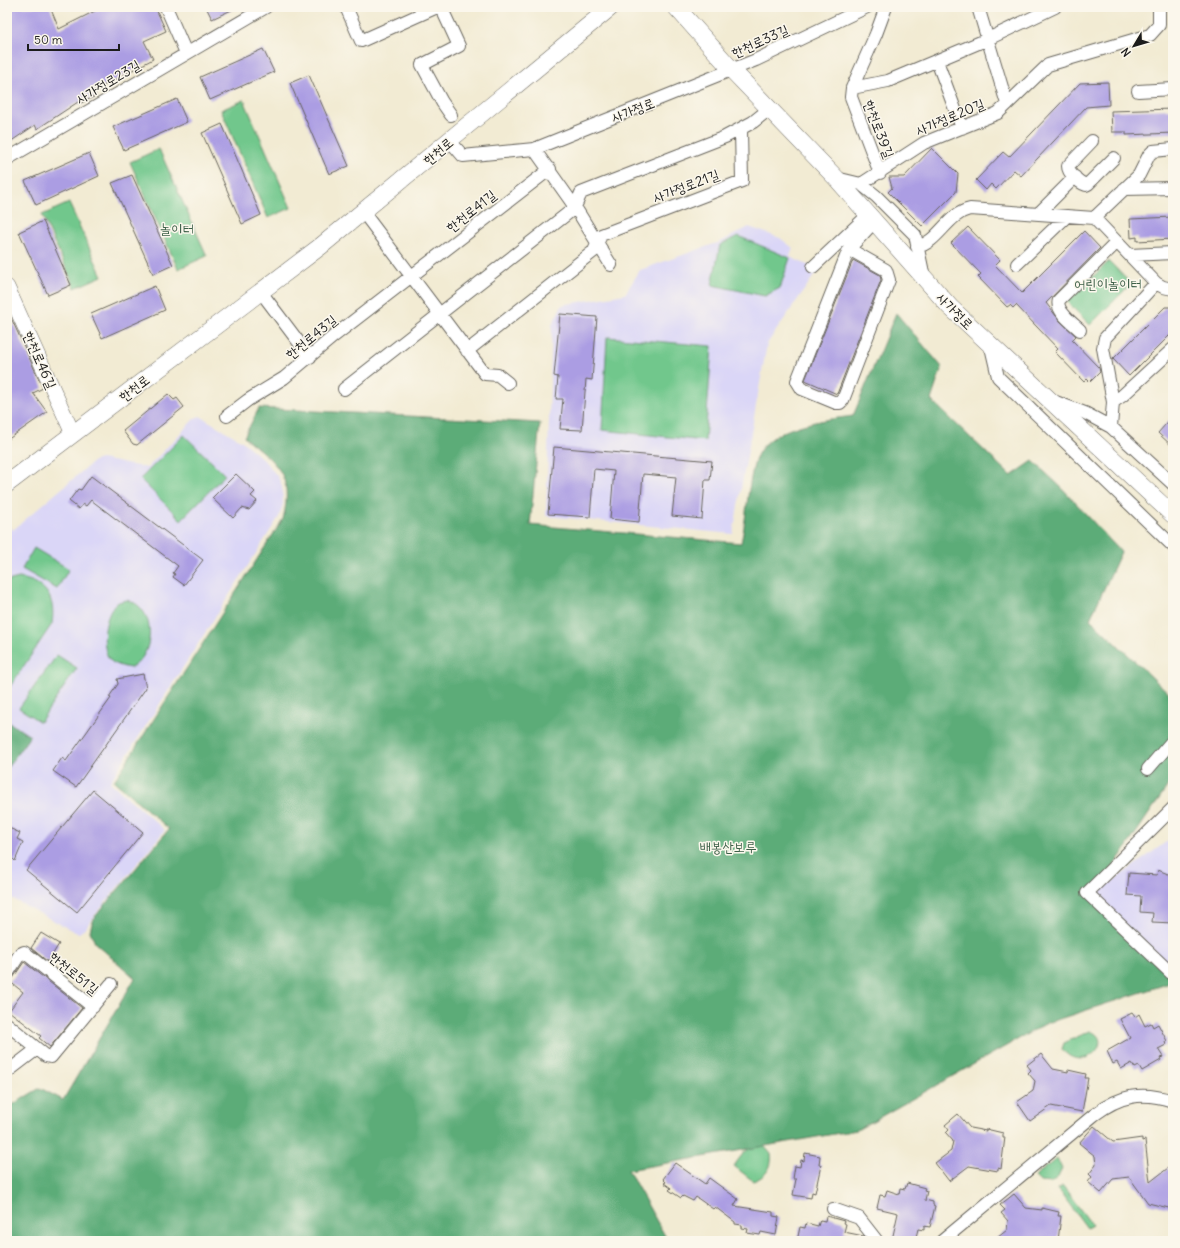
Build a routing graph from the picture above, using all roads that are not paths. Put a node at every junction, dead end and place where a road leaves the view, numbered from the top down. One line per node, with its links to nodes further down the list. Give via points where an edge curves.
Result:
1 (166, 7): 14 (street)
2 (266, 7): 14 (street, 사가정로23길)
3 (346, 7): 4 (street, via 361,41)
4 (437, 7)
5 (441, 7): 22 (street, via 459,46 422,65)
6 (611, 7): 25 (main road, 한천로)
7 (676, 7): 16 (main road, 사가정로)
8 (867, 7): 16 (street, 한천로33길)
9 (886, 7): 17 (street, 한천로39길)
10 (978, 7): 13 (street)
11 (1055, 7): 13 (street)
12 (1159, 7): 20 (street, 사가정로20길, via 1159,25 1150,35 1048,65)
13 (988, 39): 15 (street); 20 (street)
14 (186, 53): 30 (street, 사가정로23길)
15 (937, 61): 17 (street, via 888,81); 23 (street)
16 (732, 70): 21 (main road, 사가정로); 27 (street, 사가정로)
17 (852, 88): 32 (street, 한천로39길, via 850,97)
18 (1173, 89): 19 (street)
19 (1138, 91)
20 (1007, 104): 23 (street, 사가정로20길, via 993,116)
21 (768, 110): 24 (street); 34 (main road, 사가정로)
22 (451, 115)
23 (962, 128): 32 (street, 사가정로20길, via 924,143)
24 (741, 130): 38 (street, via 582,192); 45 (street, 사가정로21길, via 742,181 601,235)
25 (450, 141): 27 (street, via 463,156); 39 (main road, 한천로)
26 (1092, 141): 33 (street, via 1068,166)
27 (534, 149): 31 (street)
28 (1173, 149): 37 (street, via 1158,150 1149,155 1142,171)
29 (1114, 158): 33 (street, via 1088,184 1082,184)
30 (7, 159)
31 (550, 169): 38 (street); 53 (street, 한천로41길)
32 (880, 173): 35 (street, 사가정로20길)
33 (1075, 177): 40 (street)
34 (836, 178): 35 (street); 42 (main road, 사가정로)
35 (861, 184): 46 (street, via 915,235)
36 (1173, 188): 37 (street)
37 (1124, 189): 43 (street)
38 (575, 206): 45 (street); 59 (street)
39 (363, 212): 53 (street); 58 (main road, 한천로)
40 (1038, 214): 41 (street); 46 (street, via 970,209 962,211 926,245)
41 (1067, 216): 43 (street); 50 (street)
42 (871, 218): 47 (street); 52 (street); 54 (main road, 사가정로)
43 (1094, 218): 44 (street)
44 (1117, 242): 49 (street); 60 (street, via 1059,300 1059,309)
45 (596, 243): 51 (street); 63 (street, via 594,251)
46 (917, 247): 54 (street)
47 (849, 249): 47 (street, via 797,380 802,389 836,403 843,400 889,280 886,270)
48 (1173, 253): 49 (street)
49 (1130, 255): 55 (street)
50 (1017, 264)
51 (610, 265)
52 (813, 268)
53 (411, 277): 59 (street); 64 (street, 한천로43길)
54 (925, 280): 61 (main road, 사가정로)
55 (1156, 283): 57 (street); 68 (street, via 1105,338 1103,348)
56 (7, 287): 71 (street, 한천로46길)
57 (1173, 288)
58 (261, 292): 64 (street); 71 (main road, 한천로)
59 (439, 314): 63 (street); 66 (street)
60 (1080, 330)
61 (992, 347): 67 (main road, 사가정로); 75 (street, via 998,377)
62 (1173, 349): 68 (street)
63 (467, 351): 65 (street, via 485,374 498,375)
64 (310, 357): 69 (street, 한천로43길, via 284,378)
65 (508, 383)
66 (344, 390)
67 (1048, 399): 70 (street, 사가정로, via 1085,413); 74 (main road, 사가정로)
68 (1113, 402): 70 (street)
69 (227, 416)
70 (1111, 427): 73 (street, 사가정로)
71 (73, 434): 72 (main road, 한천로)
72 (7, 484)
73 (1173, 484)
74 (1173, 515)
75 (1173, 546)
76 (1173, 740): 77 (street)
77 (1148, 770)
78 (1173, 808): 80 (street, via 1087,893)
79 (7, 974): 82 (street, 한천로51길, via 24,952)
80 (1173, 975)
81 (110, 984): 82 (street)
82 (93, 1007): 84 (street, 한천로51길, via 53,1056 48,1057)
83 (7, 1024): 84 (street)
84 (37, 1049): 85 (street)
85 (7, 1072)
86 (1173, 1101): 89 (street, via 1141,1095 1113,1102)
87 (833, 1209): 88 (street, via 860,1218)
88 (876, 1241)
89 (942, 1241)

